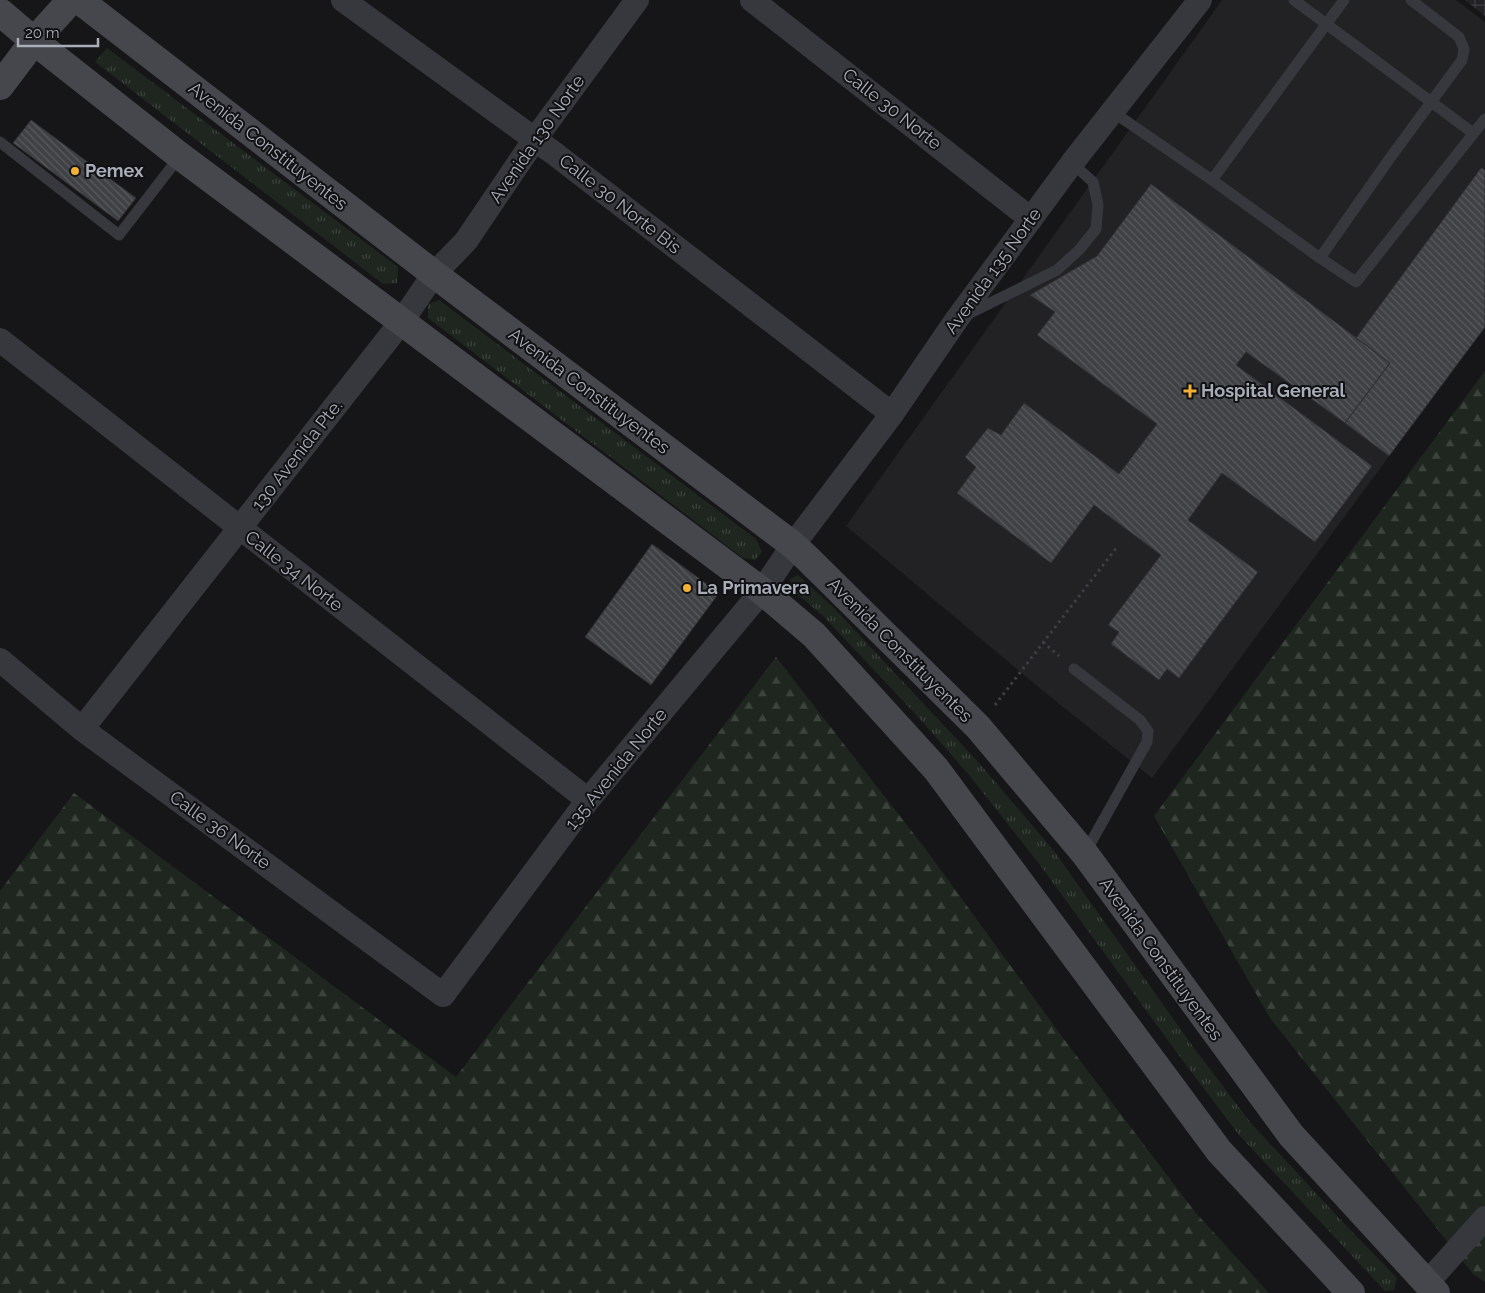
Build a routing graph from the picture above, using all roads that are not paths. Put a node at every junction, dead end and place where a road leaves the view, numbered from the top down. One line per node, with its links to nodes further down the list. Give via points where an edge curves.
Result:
1 (4, 0): 11 (main road)
2 (71, 0): 14 (main road)
3 (79, 0): 27 (main road, Avenida Constituyentes)
4 (343, 0): 20 (street, Calle 30 Norte Bis)
5 (637, 0): 20 (street, Avenida 130 Norte)
6 (752, 0): 25 (street, Calle 30 Norte)
7 (1294, 0): 13 (lane)
8 (1344, 0): 13 (lane)
9 (1411, 0): 16 (lane, via 1459,37 1464,49 1462,60)
10 (1195, 2): 17 (street, Avenida 135 Norte)
11 (0, 5)
12 (0, 12): 14 (main road)
13 (1326, 24): 16 (lane); 24 (lane)
14 (34, 41): 15 (main road); 22 (main road)
15 (0, 86)
16 (1432, 101): 19 (lane); 26 (lane)
17 (1113, 112): 23 (street, Avenida 135 Norte); 24 (lane)
18 (1485, 119): 19 (lane)
19 (1473, 133): 26 (lane, via 1356,282)
20 (535, 139): 27 (street, Avenida 130 Norte, via 466,241); 31 (street, Calle 30 Norte Bis)
21 (0, 142): 22 (lane, via 119,235)
22 (180, 156): 29 (main road)
23 (1072, 163): 25 (street, Avenida 135 Norte); 28 (lane, via 1093,182 1098,205 1096,229 1057,270)
24 (1212, 180): 26 (lane)
25 (1031, 219): 28 (street, Avenida 135 Norte)
26 (1320, 258)
27 (434, 274): 29 (street, 130 Avenida Pte.); 33 (main road, Avenida Constituyentes)
28 (957, 319): 31 (street, Avenida 135 Norte)
29 (402, 321): 32 (street, 130 Avenida Pte.); 34 (main road)
30 (0, 340): 32 (street, Calle 34 Norte)
31 (892, 414): 33 (street, Avenida 135 Norte)
32 (240, 529): 37 (street, 130 Avenida Pte.); 38 (street, Calle 34 Norte)
33 (793, 545): 34 (street, 135 Avenida Norte); 39 (main road, Avenida Constituyentes, via 978,727)
34 (762, 591): 38 (street, 135 Avenida Norte); 43 (main road, via 814,635 936,769 1219,1151)
35 (0, 660): 37 (street, Calle 36 Norte)
36 (1074, 669): 39 (lane, via 1140,720 1148,731 1147,742)
37 (82, 728): 40 (street, Calle 36 Norte)
38 (588, 800): 40 (street, 135 Avenida Norte)
39 (1085, 854): 42 (main road, Avenida Constituyentes, via 1291,1136)
40 (443, 995)
41 (1485, 1218): 42 (street)
42 (1431, 1288)
43 (1351, 1293)

